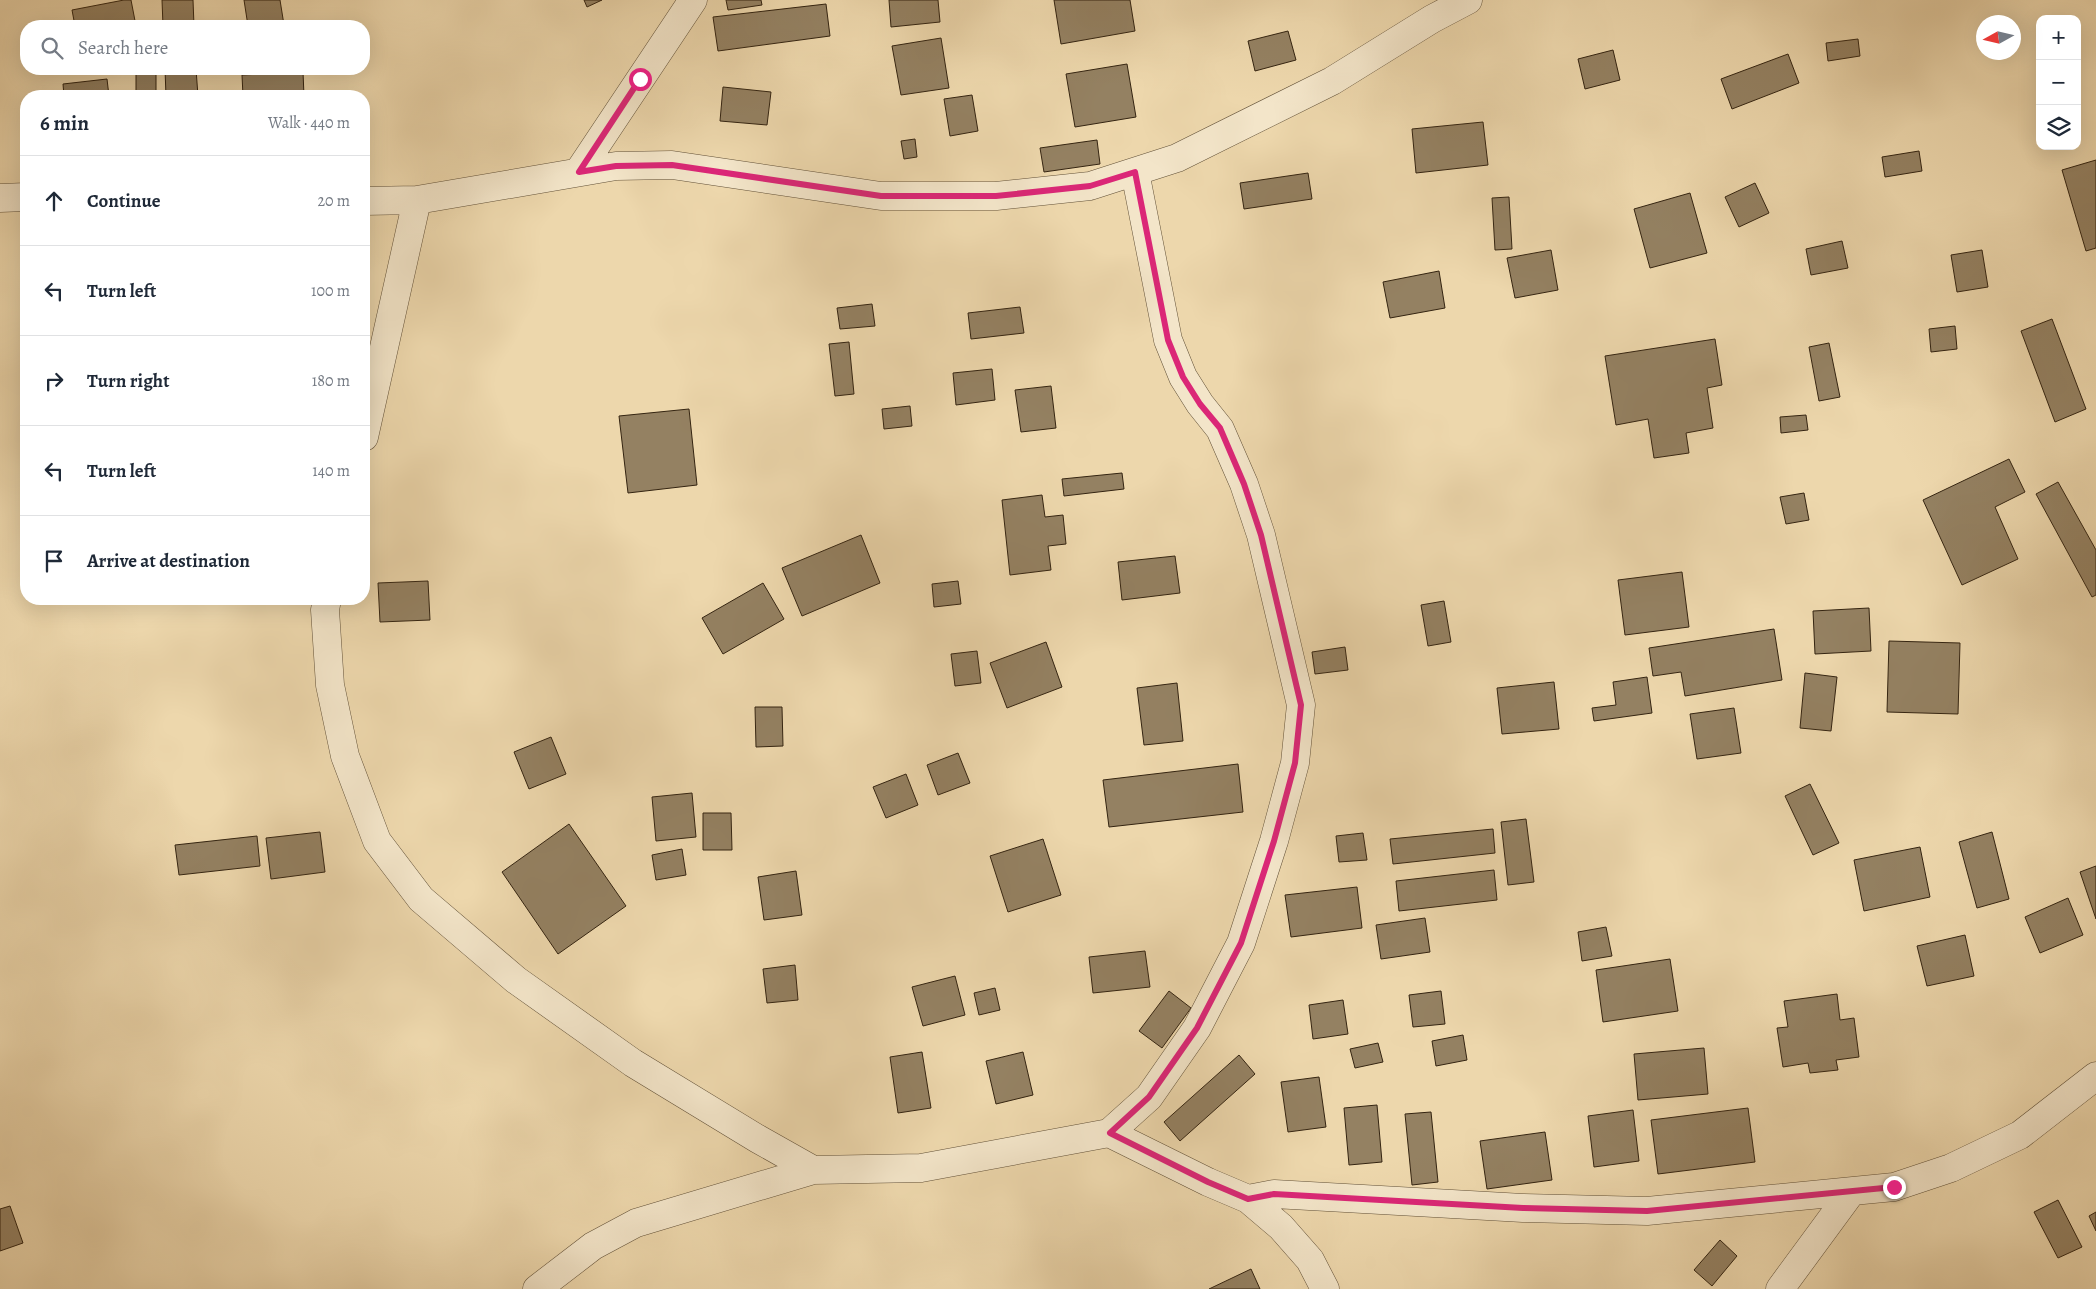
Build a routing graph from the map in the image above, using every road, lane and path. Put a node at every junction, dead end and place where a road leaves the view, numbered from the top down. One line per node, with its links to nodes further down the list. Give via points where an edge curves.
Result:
1 (693, 0): 3 (street)
2 (1468, 0): 4 (street, via 1332,81 1177,158)
3 (579, 172): 4 (street, via 616,166 672,165 881,196 996,196 1090,186); 7 (street)
4 (1135, 172): 12 (street, via 1168,340 1183,377 1220,428 1244,484 1261,535 1301,705 1295,763 1241,943 1197,1028 1149,1097)
5 (0, 198): 6 (street)
6 (20, 198)
7 (417, 200): 8 (street); 9 (street)
8 (370, 201)
9 (370, 410)
10 (326, 605): 13 (street, via 330,686 345,756 377,841 421,898 516,980 633,1063)
11 (2096, 1076): 14 (street, via 2020,1134 1959,1164 1894,1187)
12 (1110, 1133): 13 (street, via 920,1168); 15 (street)
13 (813, 1170): 16 (street, via 636,1223 593,1246)
14 (1852, 1192): 15 (street, via 1647,1211 1523,1208 1274,1194); 18 (street)
15 (1248, 1199): 17 (street, via 1281,1227 1310,1260)
16 (537, 1289)
17 (1325, 1289)
18 (1780, 1289)

